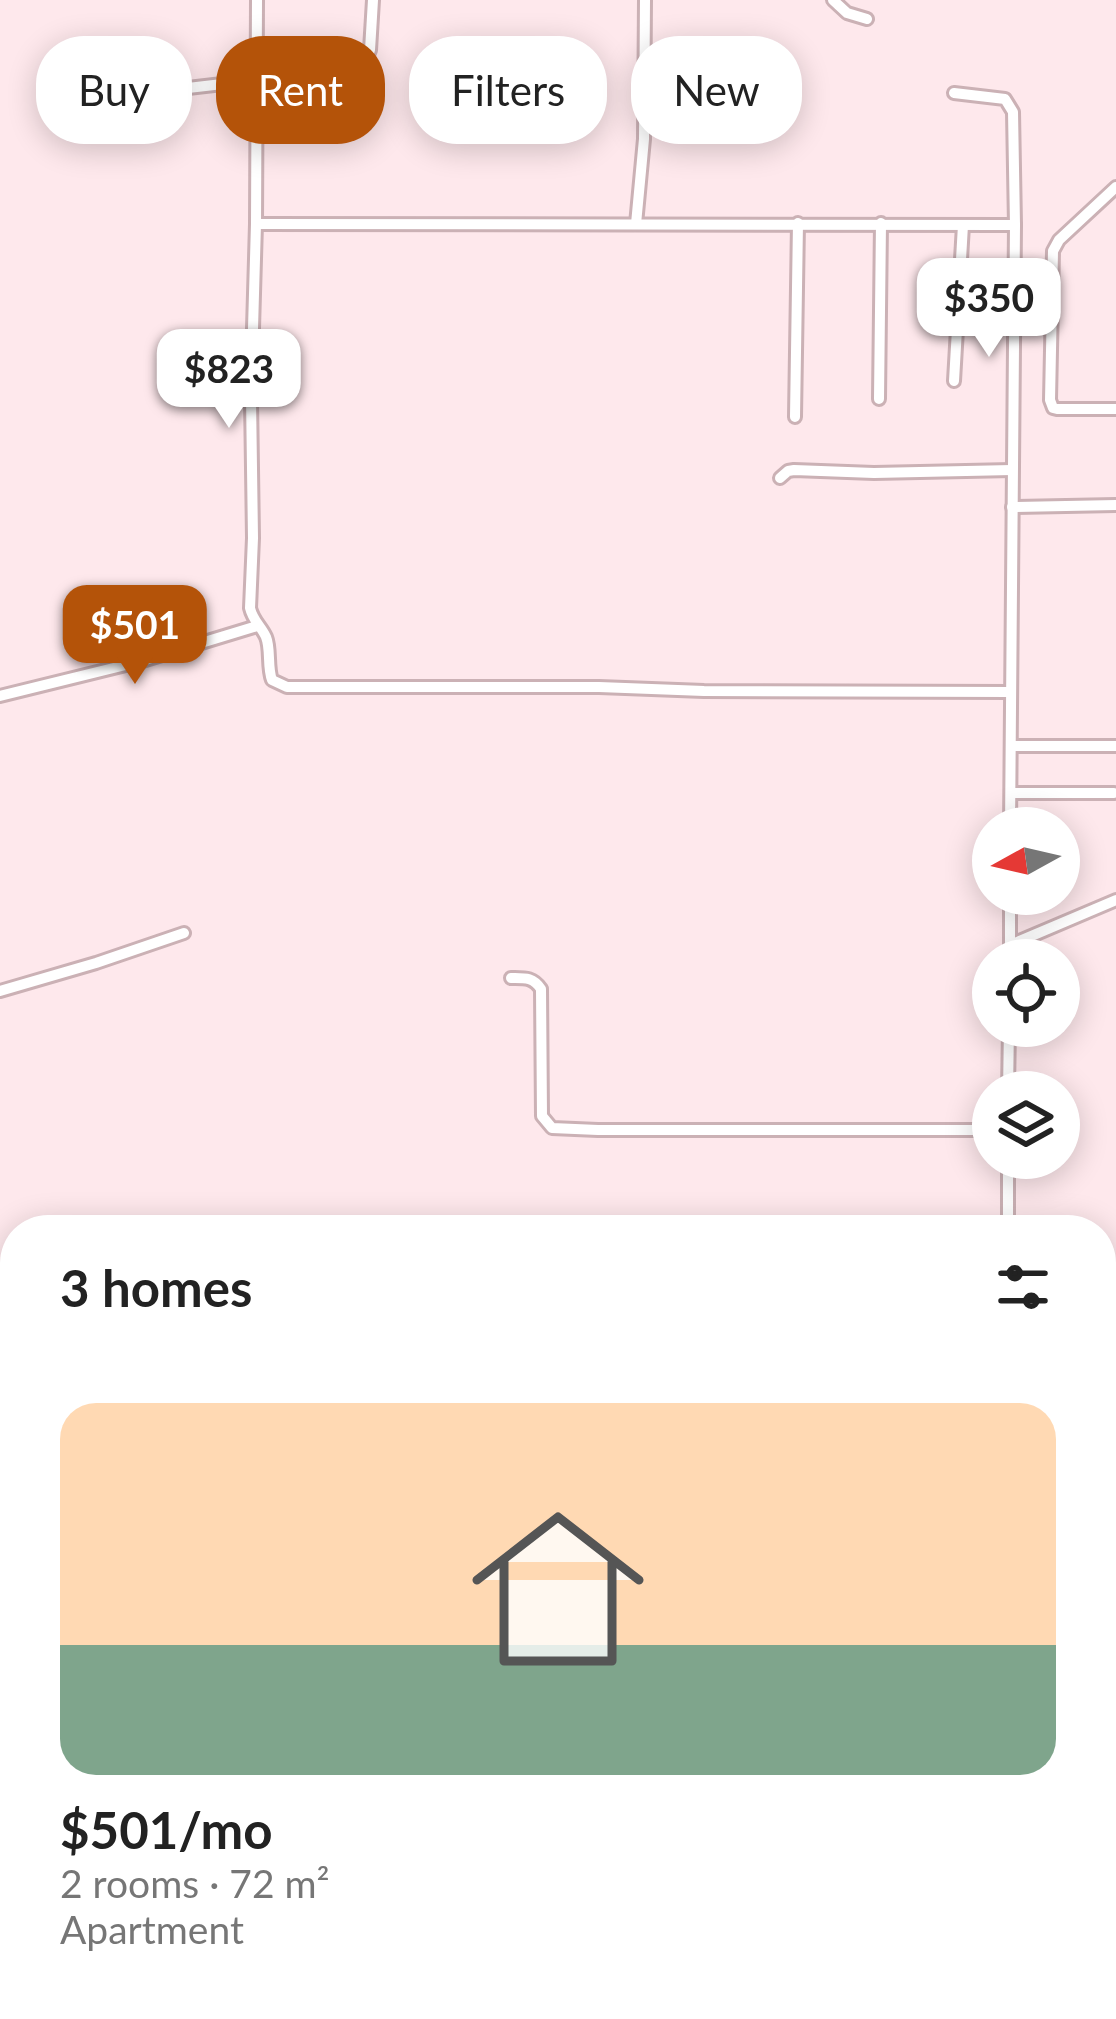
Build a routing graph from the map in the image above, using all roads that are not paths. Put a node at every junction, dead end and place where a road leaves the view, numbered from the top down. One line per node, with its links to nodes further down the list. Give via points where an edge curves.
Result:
1 (257, 0): 6 (street)
2 (373, 0): 7 (street)
3 (645, 0): 12 (street)
4 (833, 0): 5 (street)
5 (867, 19)
6 (257, 36)
7 (371, 36)
8 (954, 93): 16 (street, via 1010,105)
9 (257, 144): 11 (street)
10 (1116, 187): 19 (street, via 1053,251 1050,400 1057,409)
11 (256, 224): 12 (street); 25 (street, via 250,608)
12 (636, 224): 13 (street)
13 (798, 224): 14 (street); 20 (street)
14 (881, 224): 15 (street); 18 (street)
15 (963, 225): 16 (street); 17 (street)
16 (1015, 225): 21 (street)
17 (954, 381)
18 (879, 399)
19 (1116, 410)
20 (795, 417)
21 (1012, 470): 22 (street, via 794,470); 24 (street)
22 (780, 478)
23 (1116, 505): 24 (street)
24 (1012, 507): 26 (street)
25 (257, 626): 26 (street, via 272,680 287,687); 27 (street)
26 (1011, 692): 28 (street)
27 (0, 696)
28 (1011, 746): 29 (street); 30 (street)
29 (1116, 746)
30 (1010, 793): 31 (street); 32 (street)
31 (1114, 793)
32 (1010, 807)
33 (1116, 900): 35 (street)
34 (184, 933): 37 (street)
35 (1024, 939)
36 (511, 978): 38 (street, via 542,989 542,1116 552,1128)
37 (0, 991)
38 (972, 1130)
39 (1008, 1179): 40 (street)
40 (1008, 1215)

